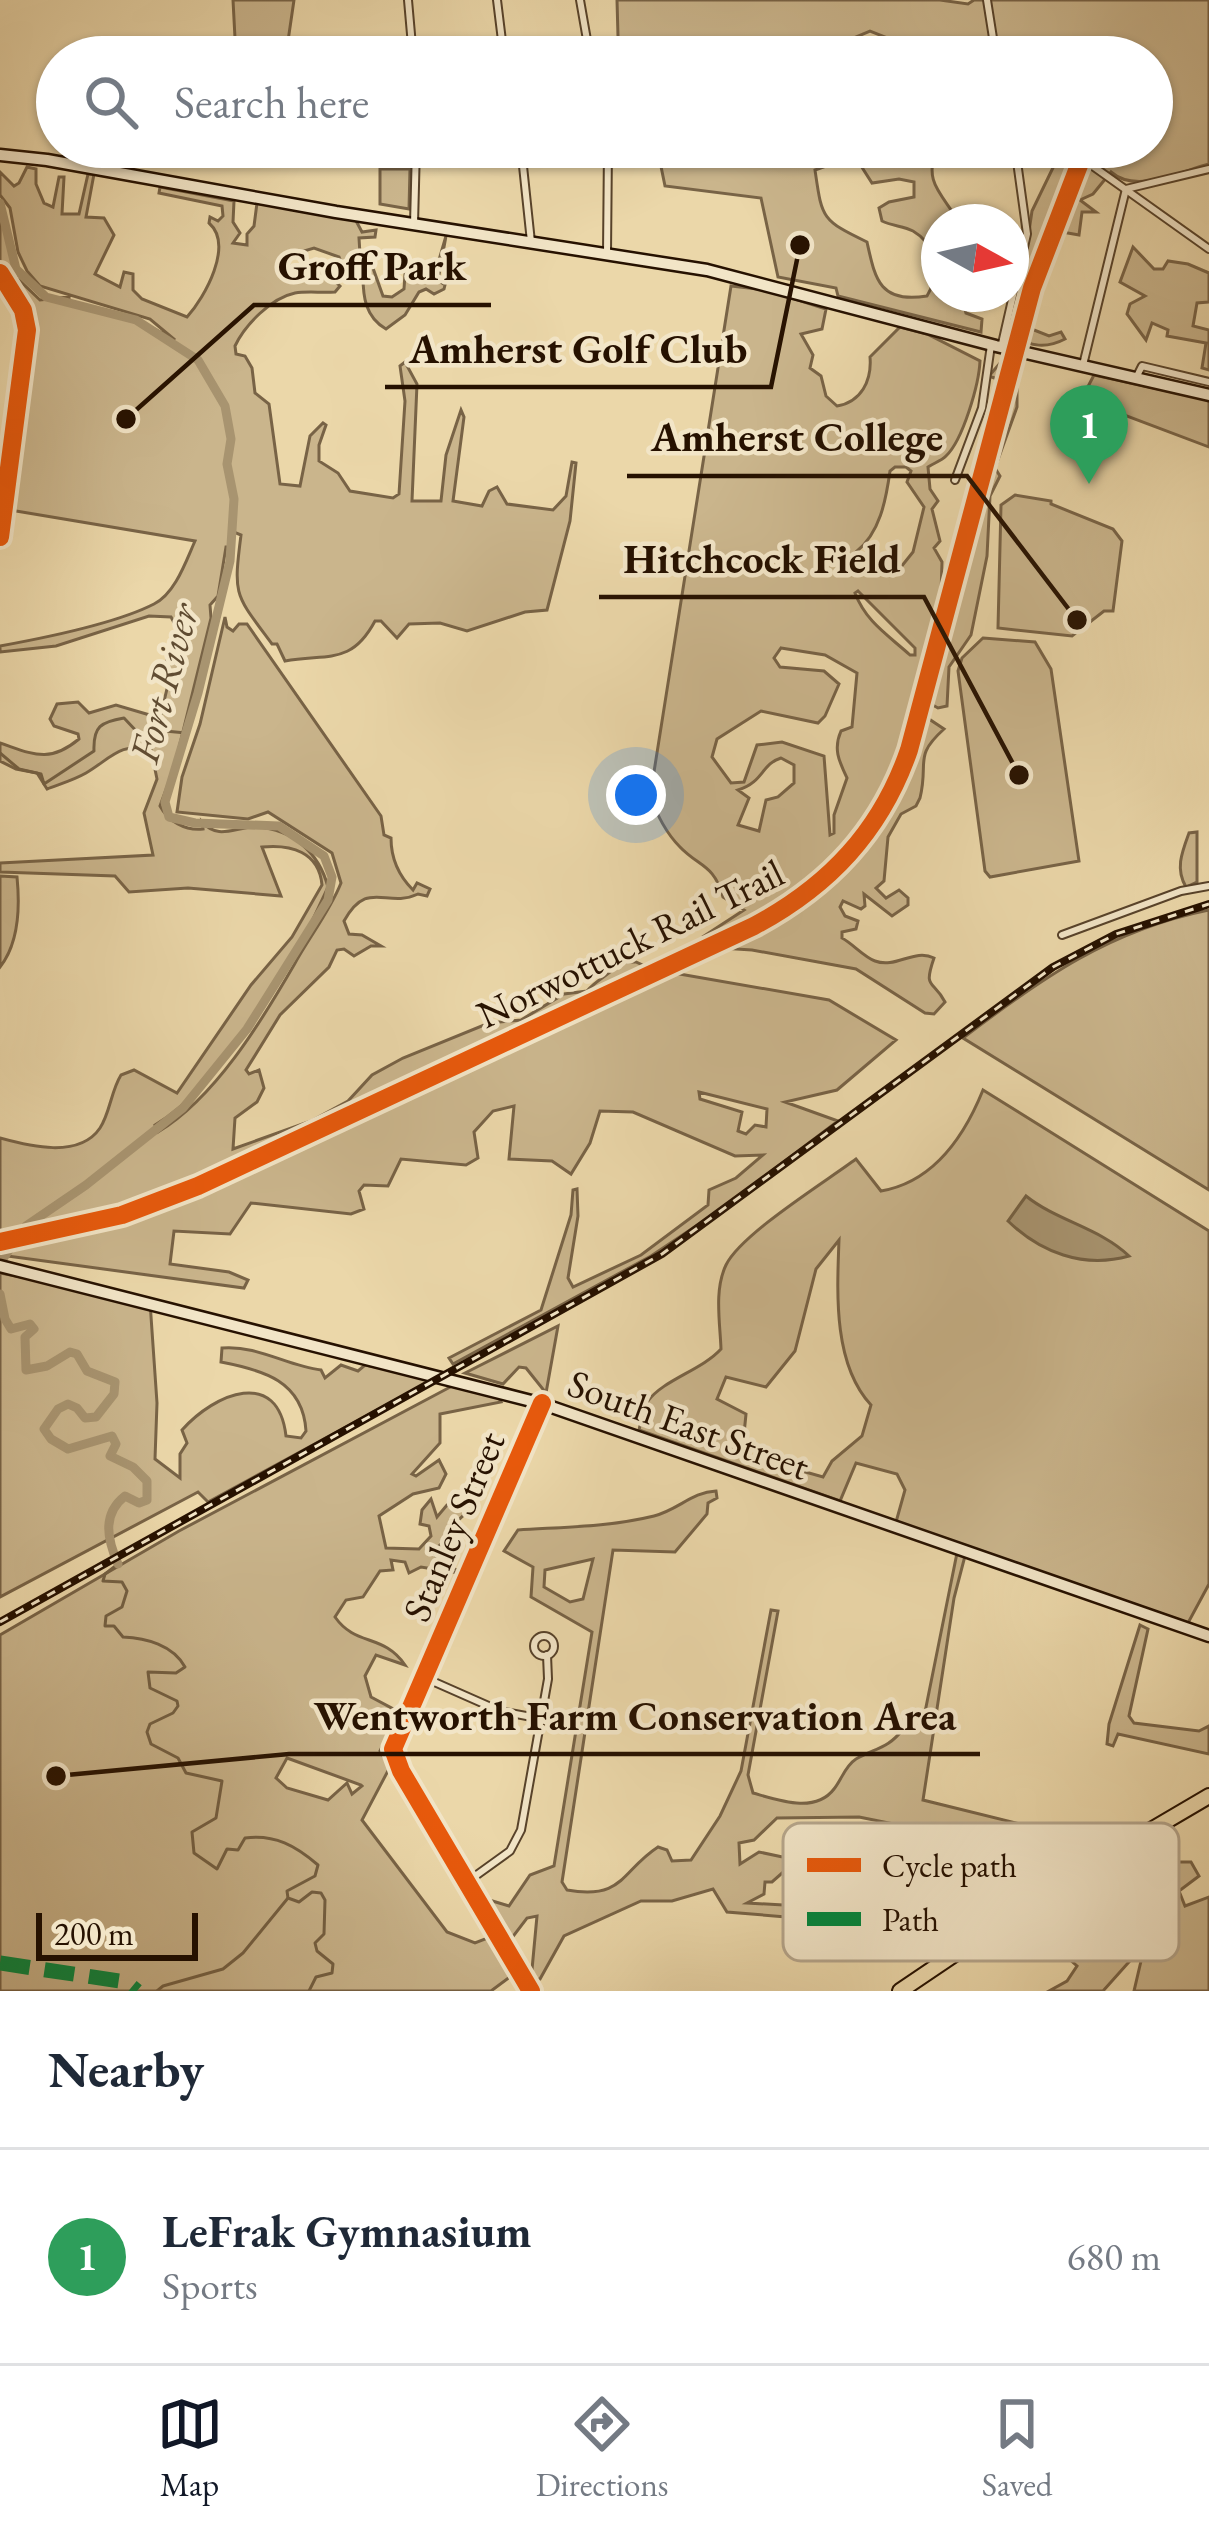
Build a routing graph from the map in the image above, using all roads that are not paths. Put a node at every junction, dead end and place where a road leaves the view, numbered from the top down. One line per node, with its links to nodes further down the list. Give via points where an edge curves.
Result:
1 (409, 0): 5 (street)
2 (497, 0): 6 (street)
3 (580, 0): 7 (street)
4 (987, 0): 8 (street)
5 (412, 36)
6 (501, 36)
7 (586, 36)
8 (993, 36)
9 (0, 155): 10 (main road)
10 (36, 159)
11 (93, 168): 19 (main road)
12 (416, 168): 19 (street)
13 (523, 168): 20 (street)
14 (608, 168): 22 (street)
15 (1018, 168): 24 (street, via 1027,234)
16 (1097, 168): 18 (street)
17 (1209, 169): 18 (street)
18 (1126, 189): 21 (street); 25 (street)
19 (415, 224): 20 (main road)
20 (531, 242): 22 (main road)
21 (1209, 249)
22 (607, 253): 24 (main road, via 707,270)
23 (0, 273): 30 (street, via 27,330)
24 (996, 346): 25 (main road); 29 (street)
25 (1082, 367): 26 (main road)
26 (1136, 380): 27 (street, via 1142,366); 28 (main road)
27 (1209, 382)
28 (1209, 395)
29 (956, 480)
30 (0, 537)
31 (1209, 886): 32 (street)
32 (1062, 934)
33 (5, 1267): 34 (main road, South East Street)
34 (542, 1403): 35 (main road, South East Street); 37 (street, Stanley Street)
35 (1209, 1636)
36 (548, 1655): 38 (street)
37 (423, 1677): 38 (street, via 504,1712); 41 (street, Stanley Street, via 395,1756)
38 (542, 1719): 41 (street, via 519,1837)
39 (1209, 1796): 40 (highway)
40 (1163, 1823)
41 (466, 1882): 43 (street, Stanley Street)
42 (944, 1961): 44 (highway)
43 (531, 1991)
44 (900, 1991)

